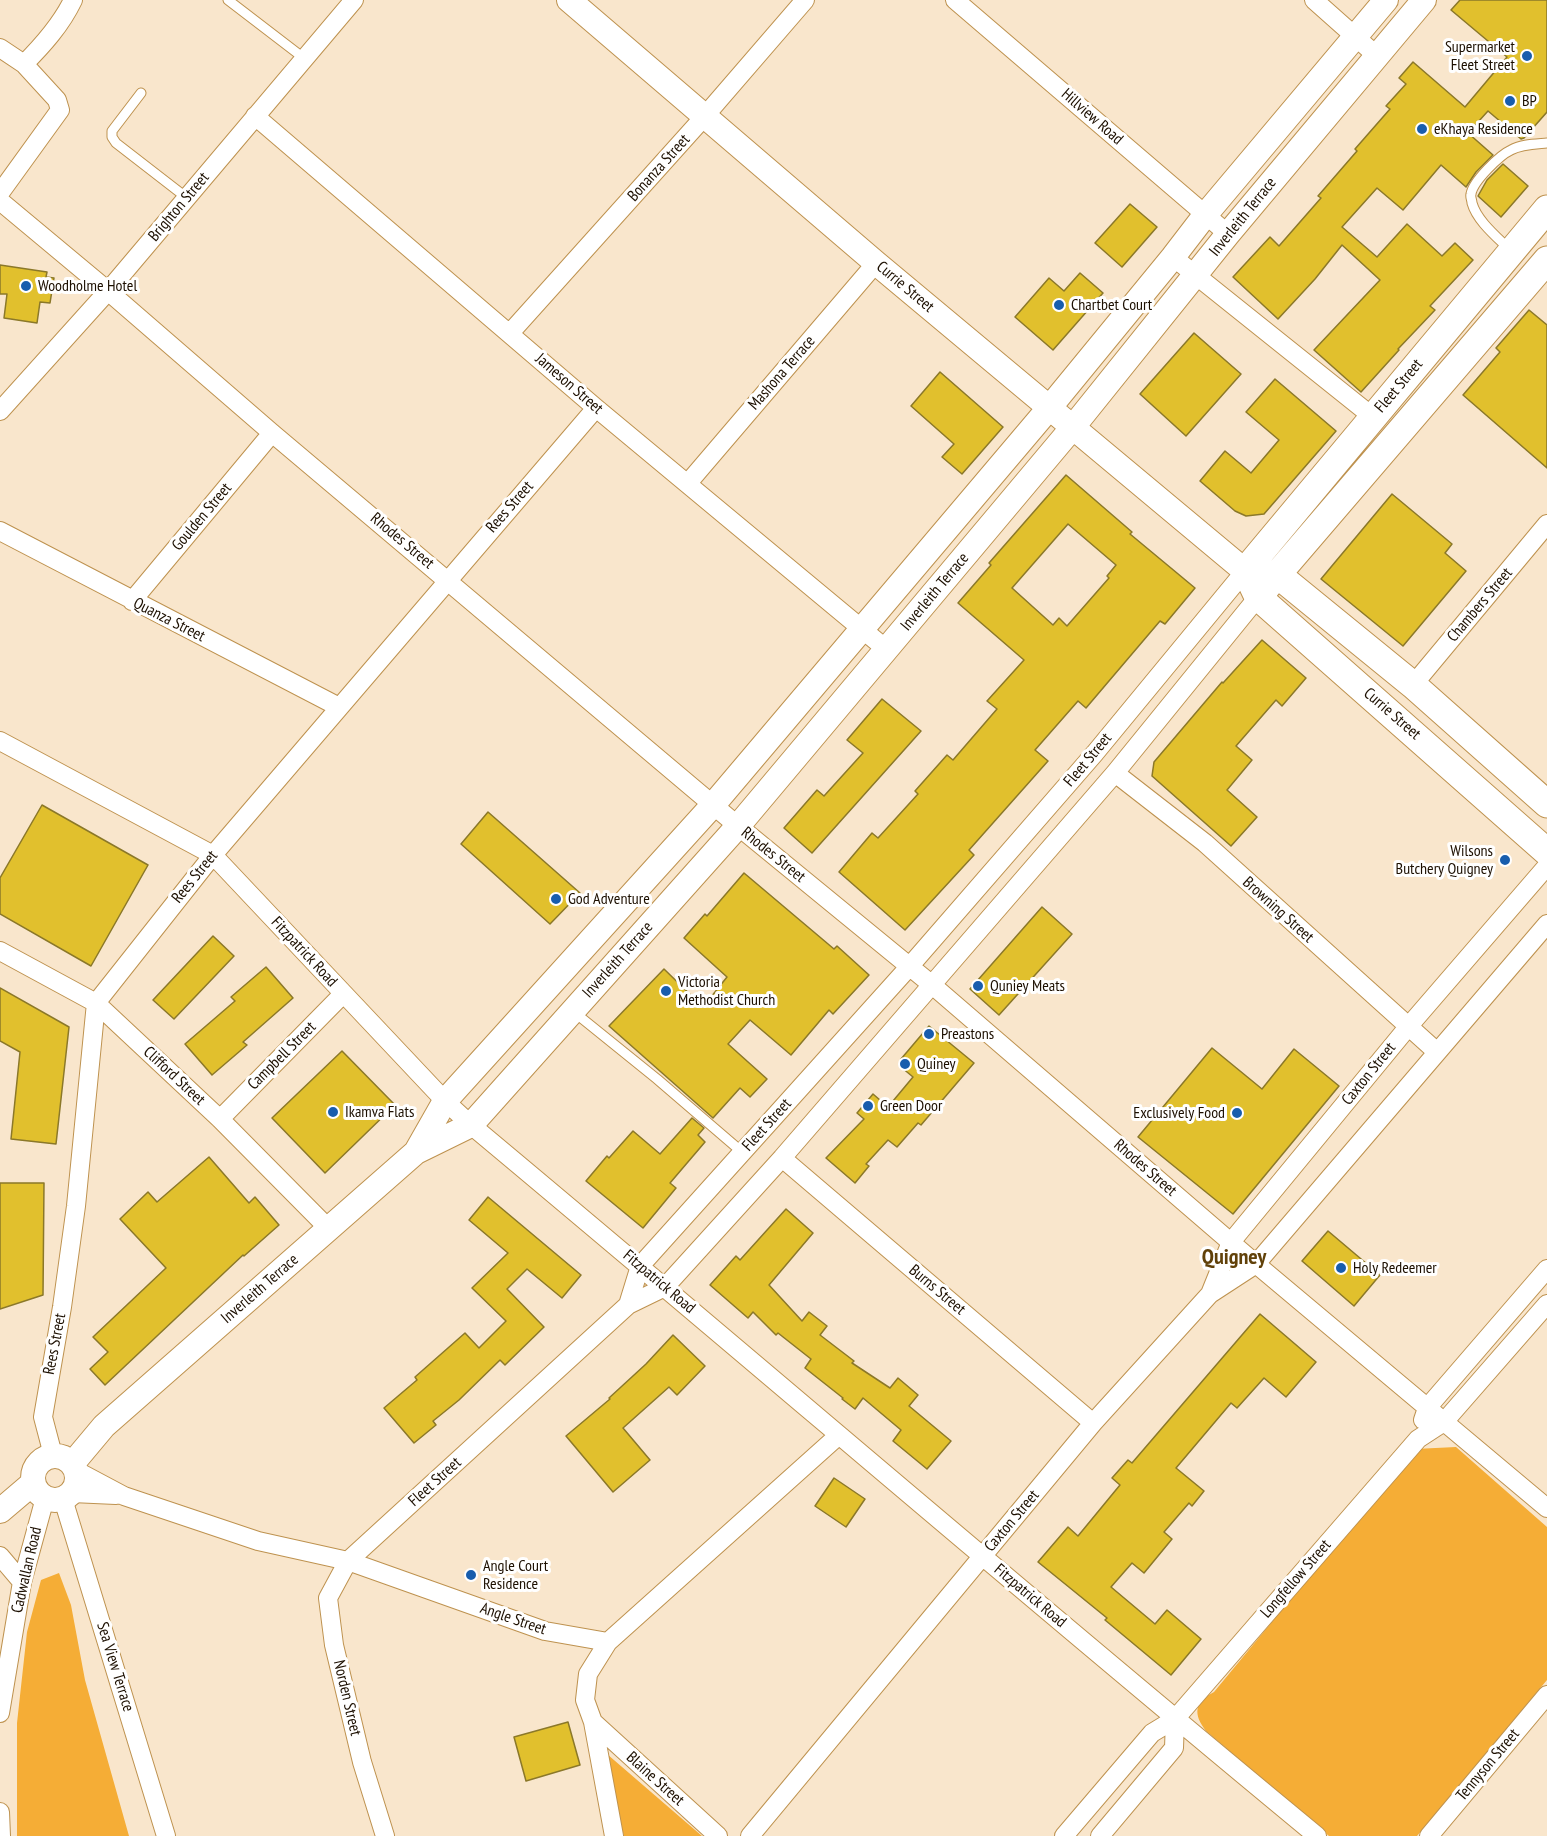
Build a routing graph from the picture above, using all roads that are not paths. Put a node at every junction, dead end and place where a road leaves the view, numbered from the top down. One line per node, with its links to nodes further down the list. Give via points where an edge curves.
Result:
1 (73, 0): 14 (street, via 44,45)
2 (228, 0): 13 (lane)
3 (354, 0): 13 (street, Brighton Street)
4 (569, 0): 17 (street, Currie Street)
5 (805, 0): 17 (street, Bonanza Street)
6 (955, 0): 23 (street, Hillview Road)
7 (1314, 0): 10 (street)
8 (1386, 0): 10 (street, Inverleith Terrace)
9 (1424, 0): 12 (street, Inverleith Terrace)
10 (1356, 35): 12 (street); 23 (street, Inverleith Terrace)
11 (0, 48): 14 (street)
12 (1377, 56): 24 (street, Inverleith Terrace)
13 (304, 59): 16 (street, Brighton Street)
14 (24, 64): 19 (street, via 57,100 60,111)
15 (141, 93): 20 (lane, via 112,131 112,137)
16 (255, 116): 20 (street, Brighton Street); 31 (street, Jameson Street)
17 (704, 117): 27 (street, Currie Street); 31 (street, Bonanza Street)
18 (1547, 143): 25 (lane, via 1512,149 1500,157 1471,194 1479,215)
19 (0, 193)
20 (187, 198): 30 (street, Brighton Street)
21 (0, 201): 30 (street, Rhodes Street)
22 (1547, 209): 25 (main road, Fleet Street)
23 (1206, 214): 24 (street, Hillview Road); 26 (street, Inverleith Terrace)
24 (1228, 234): 29 (street, Inverleith Terrace)
25 (1511, 251): 35 (main road, Fleet Street)
26 (1173, 257): 29 (street); 32 (street, Inverleith Terrace)
27 (876, 263): 32 (street, Currie Street); 38 (street, Mashona Terrace)
28 (1544, 272): 42 (main road, Fleet Street)
29 (1196, 276): 35 (street); 36 (street, Inverleith Terrace)
30 (108, 291): 34 (street, Brighton Street); 37 (street, Rhodes Street)
31 (510, 333): 33 (street, Jameson Street)
32 (1050, 407): 36 (street, Currie Street); 46 (street, Inverleith Terrace)
33 (596, 408): 38 (street, Jameson Street); 43 (street, Rees Street)
34 (0, 411)
35 (1373, 417): 41 (main road, Fleet Street)
36 (1073, 427): 41 (street, Currie Street); 47 (street, Inverleith Terrace)
37 (272, 434): 43 (street, Rhodes Street); 45 (street, Goulden Street)
38 (688, 483): 46 (street, Jameson Street)
39 (1547, 524): 48 (street, Chambers Street)
40 (0, 531): 45 (street, Quanza Street)
41 (1245, 571): 42 (main road); 44 (main road, Currie Street); 60 (street, Fleet Street, via 1095,753)
42 (1278, 574): 44 (main road, Fleet Street); 48 (main road)
43 (448, 580): 49 (street, Rees Street); 53 (street, Rhodes Street)
44 (1258, 597): 51 (street, Fleet Street); 55 (main road, Currie Street)
45 (132, 601): 49 (street, Quanza Street)
46 (862, 629): 47 (street, Jameson Street); 53 (street, Inverleith Terrace)
47 (886, 649): 54 (street, Inverleith Terrace)
48 (1413, 686): 52 (main road)
49 (339, 707): 56 (street, Rees Street)
50 (0, 741): 56 (street, Fitzpatrick Road)
51 (1115, 773): 61 (street, Fleet Street); 65 (street, Browning Street, via 1205,843)
52 (1547, 804)
53 (712, 805): 54 (street, Rhodes Street); 67 (street, Inverleith Terrace)
54 (738, 826): 60 (street, Rhodes Street); 64 (street, Inverleith Terrace)
55 (1547, 852)
56 (213, 855): 62 (street, Fitzpatrick Road); 63 (street, Rees Street)
57 (1547, 866): 65 (street, Caxton Street)
58 (1547, 924): 66 (street, Caxton Street)
59 (0, 951): 63 (street, Clifford Street)
60 (909, 967): 61 (street, Rhodes Street); 71 (street, Fleet Street)
61 (931, 984): 72 (street, Fleet Street); 74 (street, Rhodes Street)
62 (343, 994): 67 (street, Fitzpatrick Road); 68 (street, Campbell Street)
63 (96, 1003): 68 (street, Clifford Street); 87 (street, Rees Street, via 76,1206 43,1418)
64 (573, 1011): 69 (street, Inverleith Terrace); 71 (lane)
65 (1408, 1027): 66 (street, Browning Street); 74 (street, Caxton Street)
66 (1437, 1052): 75 (street, Caxton Street)
67 (445, 1101): 69 (street, Fitzpatrick Road); 70 (street, Inverleith Terrace)
68 (220, 1119): 73 (street, Clifford Street)
69 (471, 1125): 70 (street, Inverleith Terrace); 76 (street, Fitzpatrick Road)
70 (416, 1152): 73 (street, Inverleith Terrace)
71 (742, 1152): 76 (street, Fleet Street)
72 (782, 1158): 78 (street, Fleet Street); 84 (street, Burns Street)
73 (328, 1228): 87 (street, Inverleith Terrace, via 104,1426)
74 (1231, 1242): 75 (street, Rhodes Street); 79 (street, Caxton Street)
75 (1256, 1264): 79 (street, Caxton Street); 82 (street, Rhodes Street)
76 (640, 1266): 78 (street, Fitzpatrick Road); 81 (street, Fleet Street)
77 (1547, 1269): 82 (street, Longfellow Street)
78 (665, 1287): 81 (street, Fleet Street); 85 (street, Fitzpatrick Road)
79 (1209, 1294): 84 (street, Caxton Street)
80 (1547, 1304): 83 (street, Longfellow Street)
81 (628, 1305): 92 (street, Fleet Street)
82 (1427, 1408): 83 (street, Rhodes Street); 86 (street, Longfellow Street)
83 (1444, 1422): 86 (street, Longfellow Street); 88 (street, Rhodes Street)
84 (1094, 1423): 91 (street, Caxton Street)
85 (839, 1436): 91 (street, Fitzpatrick Road); 94 (street)
86 (1418, 1438): 97 (street, Longfellow Street)
87 (59, 1477): 89 (street, Inverleith Terrace); 92 (street, Angle Street, via 258,1541); 93 (street, Cadwallan Road); 101 (street, Sea View Terrace)
88 (1547, 1508)
89 (0, 1511)
90 (0, 1556): 93 (street)
91 (982, 1556): 97 (street, Fitzpatrick Road); 105 (street, Caxton Street)
92 (348, 1561): 94 (street, Angle Street, via 545,1631); 102 (street, Norden Street, via 328,1598 334,1645 362,1762)
93 (22, 1582): 96 (street, Cadwallan Road)
94 (608, 1642): 98 (street, Blaine Street, via 588,1674 585,1700)
95 (1547, 1695): 109 (street, Tennyson Street)
96 (0, 1713)
97 (1175, 1719): 106 (street, Longfellow Street, via 1152,1733); 107 (street, via 1174,1748); 108 (street, Fitzpatrick Road)
98 (593, 1722): 103 (street, Blaine Street); 104 (street, Blaine Street)
99 (0, 1812): 100 (street)
100 (1, 1836)
101 (166, 1836)
102 (385, 1836)
103 (614, 1836)
104 (718, 1836)
105 (750, 1836)
106 (1064, 1836)
107 (1101, 1836)
108 (1317, 1836)
109 (1430, 1836)

